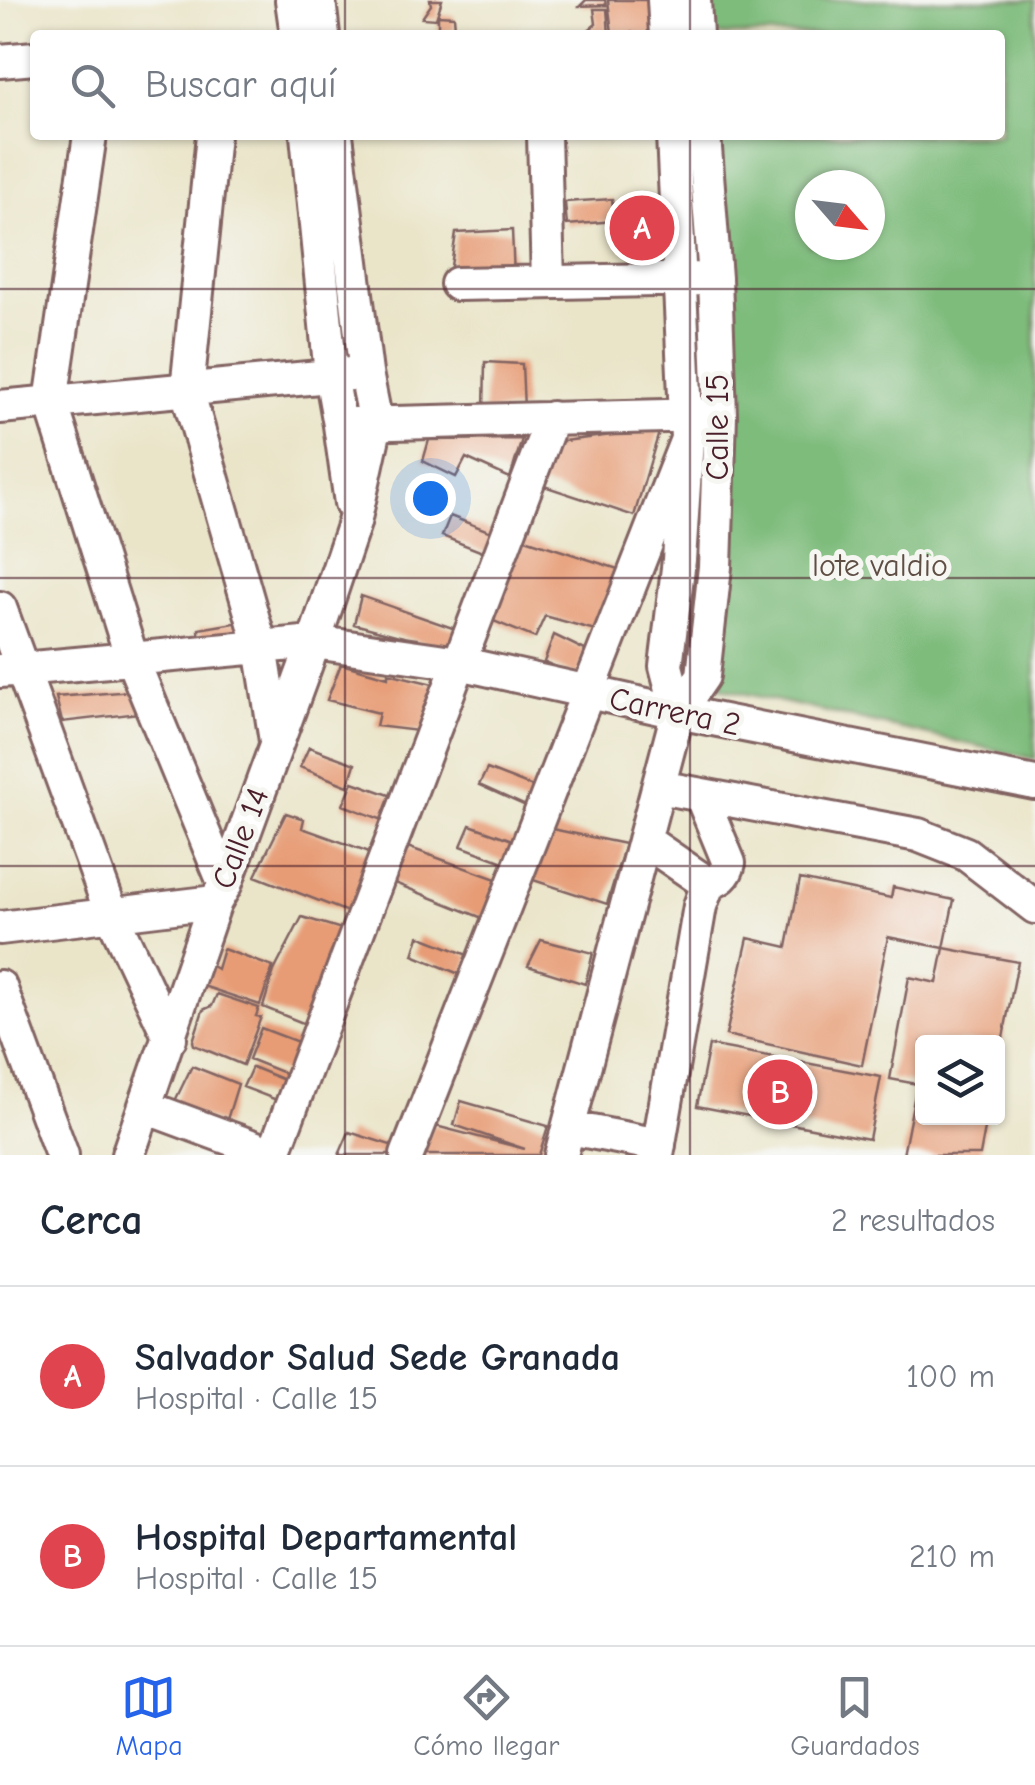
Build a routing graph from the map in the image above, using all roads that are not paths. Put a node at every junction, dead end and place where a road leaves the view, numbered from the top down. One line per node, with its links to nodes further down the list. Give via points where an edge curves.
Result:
1 (292, 0): 5 (street)
2 (319, 0): 6 (street)
3 (664, 0): 7 (street)
4 (694, 0): 8 (street)
5 (296, 30)
6 (323, 30)
7 (666, 30)
8 (696, 30)
9 (30, 58): 10 (street)
10 (0, 61)
11 (89, 140): 25 (street)
12 (212, 140): 24 (street)
13 (307, 140): 23 (street, Calle 14)
14 (337, 140): 22 (street, Calle 14)
15 (544, 140): 20 (street)
16 (673, 140): 19 (street, Calle 15)
17 (704, 140): 18 (street, Calle 15)
18 (715, 278): 19 (street); 27 (street, Calle 15)
19 (681, 280): 20 (street); 31 (street, Calle 15)
20 (548, 282): 21 (street)
21 (457, 284)
22 (366, 373): 23 (street); 29 (street, Calle 14)
23 (330, 375): 24 (street); 30 (street, Calle 14)
24 (187, 390): 25 (street); 35 (street)
25 (52, 402): 26 (street); 36 (street)
26 (0, 408)
27 (720, 415): 31 (street); 40 (street, Calle 15, via 704,676)
28 (552, 418): 29 (street); 31 (street); 37 (street)
29 (376, 423): 30 (street); 32 (street, Calle 14)
30 (340, 425): 32 (street, Calle 14)
31 (687, 427): 39 (street); 40 (street, Calle 15, via 666,666)
32 (354, 523): 34 (street, Calle 14)
33 (0, 608): 38 (street)
34 (314, 642): 35 (street, Carrera 2); 37 (street, Carrera 2); 41 (street, Calle 14)
35 (260, 647): 36 (street, Carrera 2); 41 (street)
36 (132, 659): 38 (street, Carrera 2); 47 (street)
37 (459, 663): 39 (street, Carrera 2); 58 (street)
38 (10, 670): 49 (street)
39 (586, 692): 40 (street, Carrera 2); 59 (street)
40 (678, 712): 42 (street, Carrera 2); 43 (street, Calle 15)
41 (276, 741): 47 (street, Calle 14)
42 (1035, 783)
43 (660, 787): 44 (street); 45 (street, Calle 15)
44 (701, 795): 46 (street, via 729,862 727,872); 48 (street, via 918,835 966,854)
45 (644, 840): 46 (street); 54 (street, Calle 15)
46 (708, 884): 55 (street)
47 (220, 894): 49 (street); 52 (street, Calle 14)
48 (1035, 906)
49 (112, 914): 50 (street); 52 (street)
50 (0, 928)
51 (0, 987): 56 (street)
52 (170, 1038): 53 (street, Calle 14)
53 (145, 1108): 57 (street, Calle 14); 58 (street)
54 (566, 1142): 55 (street)
55 (658, 1150)
56 (62, 1155)
57 (128, 1155)
58 (274, 1155)
59 (407, 1155)

